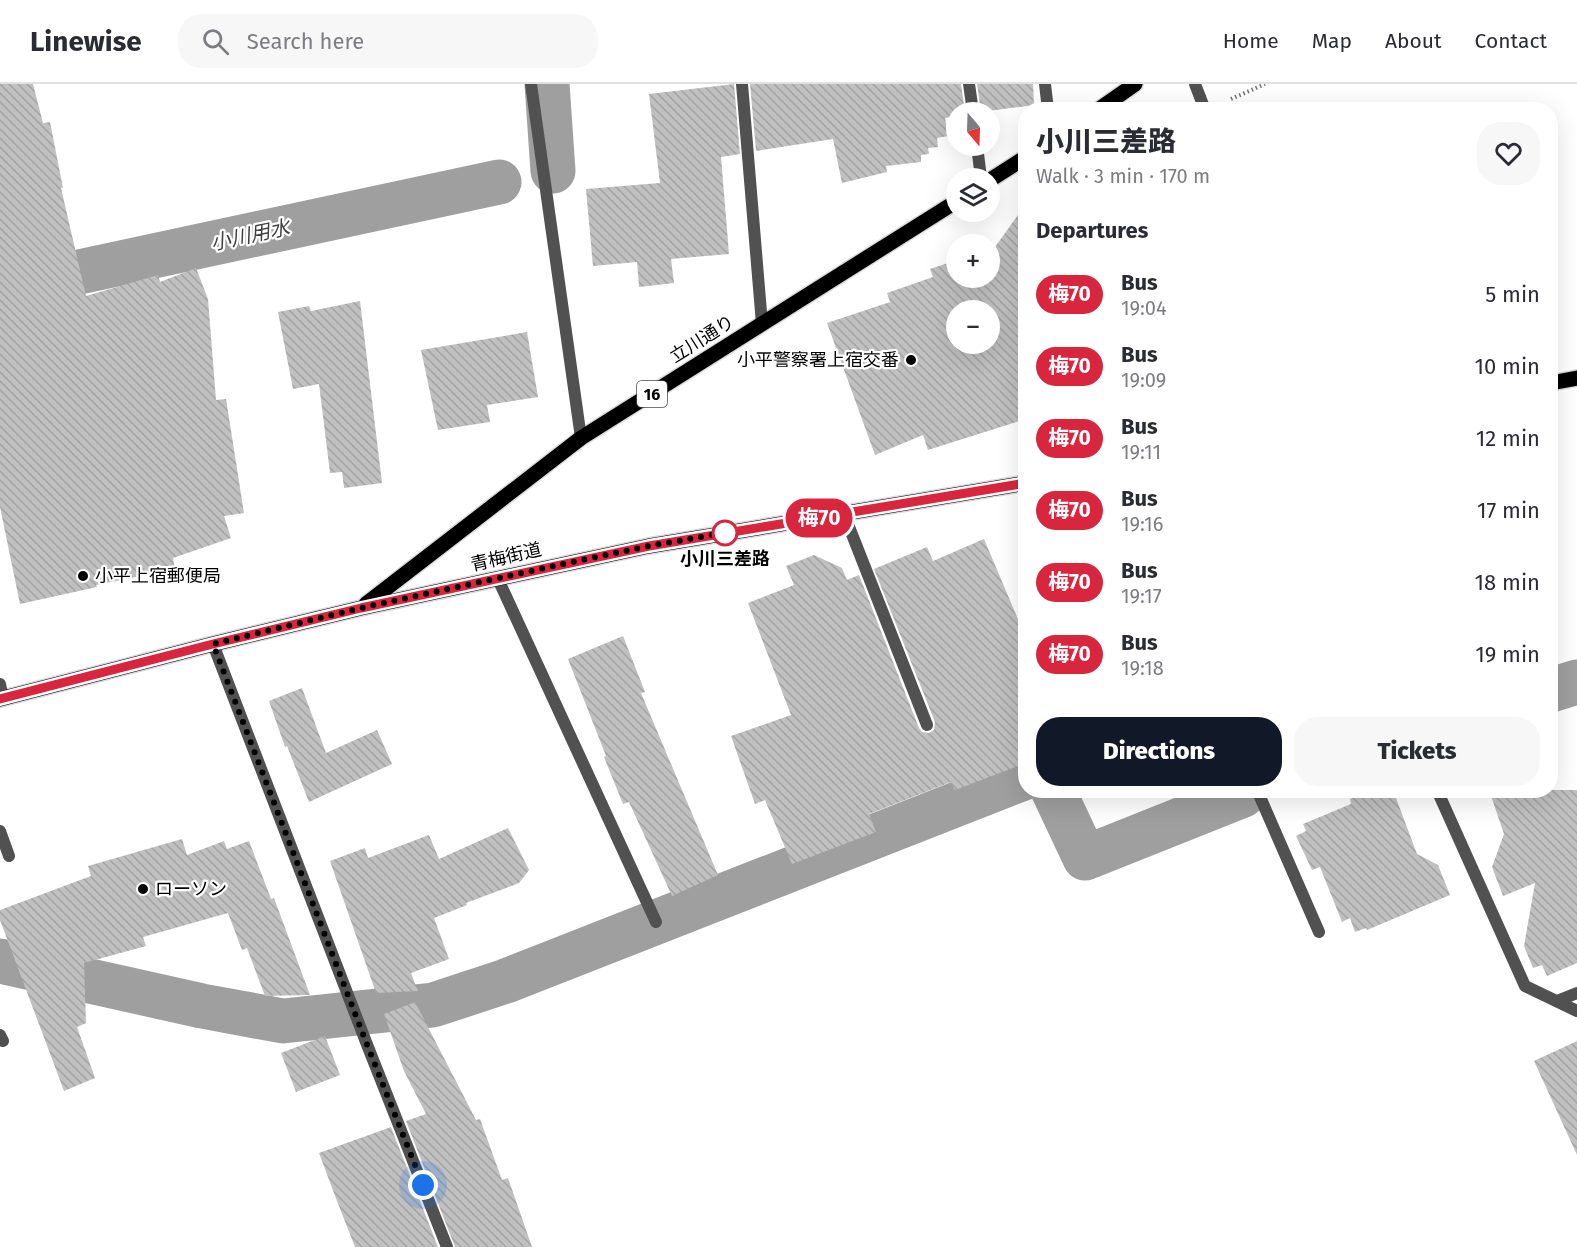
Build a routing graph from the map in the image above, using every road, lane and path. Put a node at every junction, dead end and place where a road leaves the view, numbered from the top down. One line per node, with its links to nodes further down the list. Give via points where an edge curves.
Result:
1 (531, 84): 19 (street)
2 (742, 84): 16 (street)
3 (969, 84): 9 (street)
4 (1045, 84): 10 (street)
5 (1135, 84): 11 (main road)
6 (1195, 84): 12 (street)
7 (1265, 84): 8 (path)
8 (1228, 101)
9 (972, 102)
10 (1047, 102)
11 (1109, 102)
12 (1202, 102)
13 (1018, 162): 14 (main road)
14 (1000, 174)
15 (946, 208): 16 (main road, 立川通り / 16)
16 (762, 324): 19 (main road, 立川通り / 16)
17 (1577, 378): 18 (main road)
18 (1558, 382)
19 (581, 438): 23 (main road, 立川通り / 16)
20 (1018, 484): 21 (main road, 青梅街道)
21 (844, 514): 22 (main road, 青梅街道, via 649,546); 26 (street)
22 (498, 579): 23 (main road, 青梅街道); 31 (street)
23 (361, 608): 24 (main road, 青梅街道)
24 (213, 644): 25 (main road, 青梅街道); 36 (street)
25 (1, 694)
26 (927, 726)
27 (1260, 798): 32 (street)
28 (1441, 798): 34 (street, via 1525,986)
29 (0, 831): 30 (street)
30 (9, 856)
31 (656, 922)
32 (1319, 932)
33 (1577, 993): 34 (street)
34 (1557, 1001): 35 (street)
35 (1577, 1011)
36 (447, 1247)

